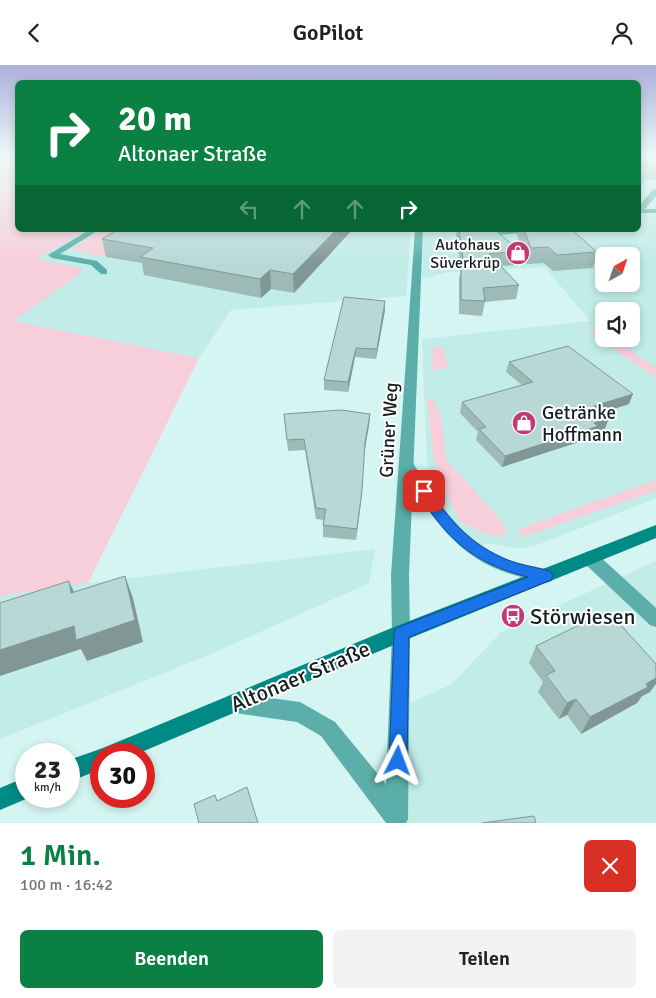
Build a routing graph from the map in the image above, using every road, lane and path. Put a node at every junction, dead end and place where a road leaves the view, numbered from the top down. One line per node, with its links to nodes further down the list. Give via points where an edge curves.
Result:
1 (655, 192): 2 (street)
2 (641, 210)
3 (641, 211): 4 (street)
4 (656, 211)
5 (92, 232): 7 (street, via 52,255 94,263)
6 (420, 232): 8 (street, Grüner Weg)
7 (104, 272)
8 (406, 463): 11 (street, via 441,518 473,549 506,566); 13 (street, Grüner Weg, via 400,575)
9 (656, 531): 10 (main road, Altonaer Straße)
10 (590, 558): 11 (main road, Altonaer Straße); 12 (street)
11 (546, 576): 13 (main road, Altonaer Straße)
12 (656, 619)
13 (401, 633): 14 (main road, Altonaer Straße); 18 (street)
14 (235, 703): 15 (main road, Altonaer Straße); 18 (street, via 300,712 328,729)
15 (138, 743)
16 (15, 793): 17 (main road)
17 (0, 799)
18 (396, 819)

